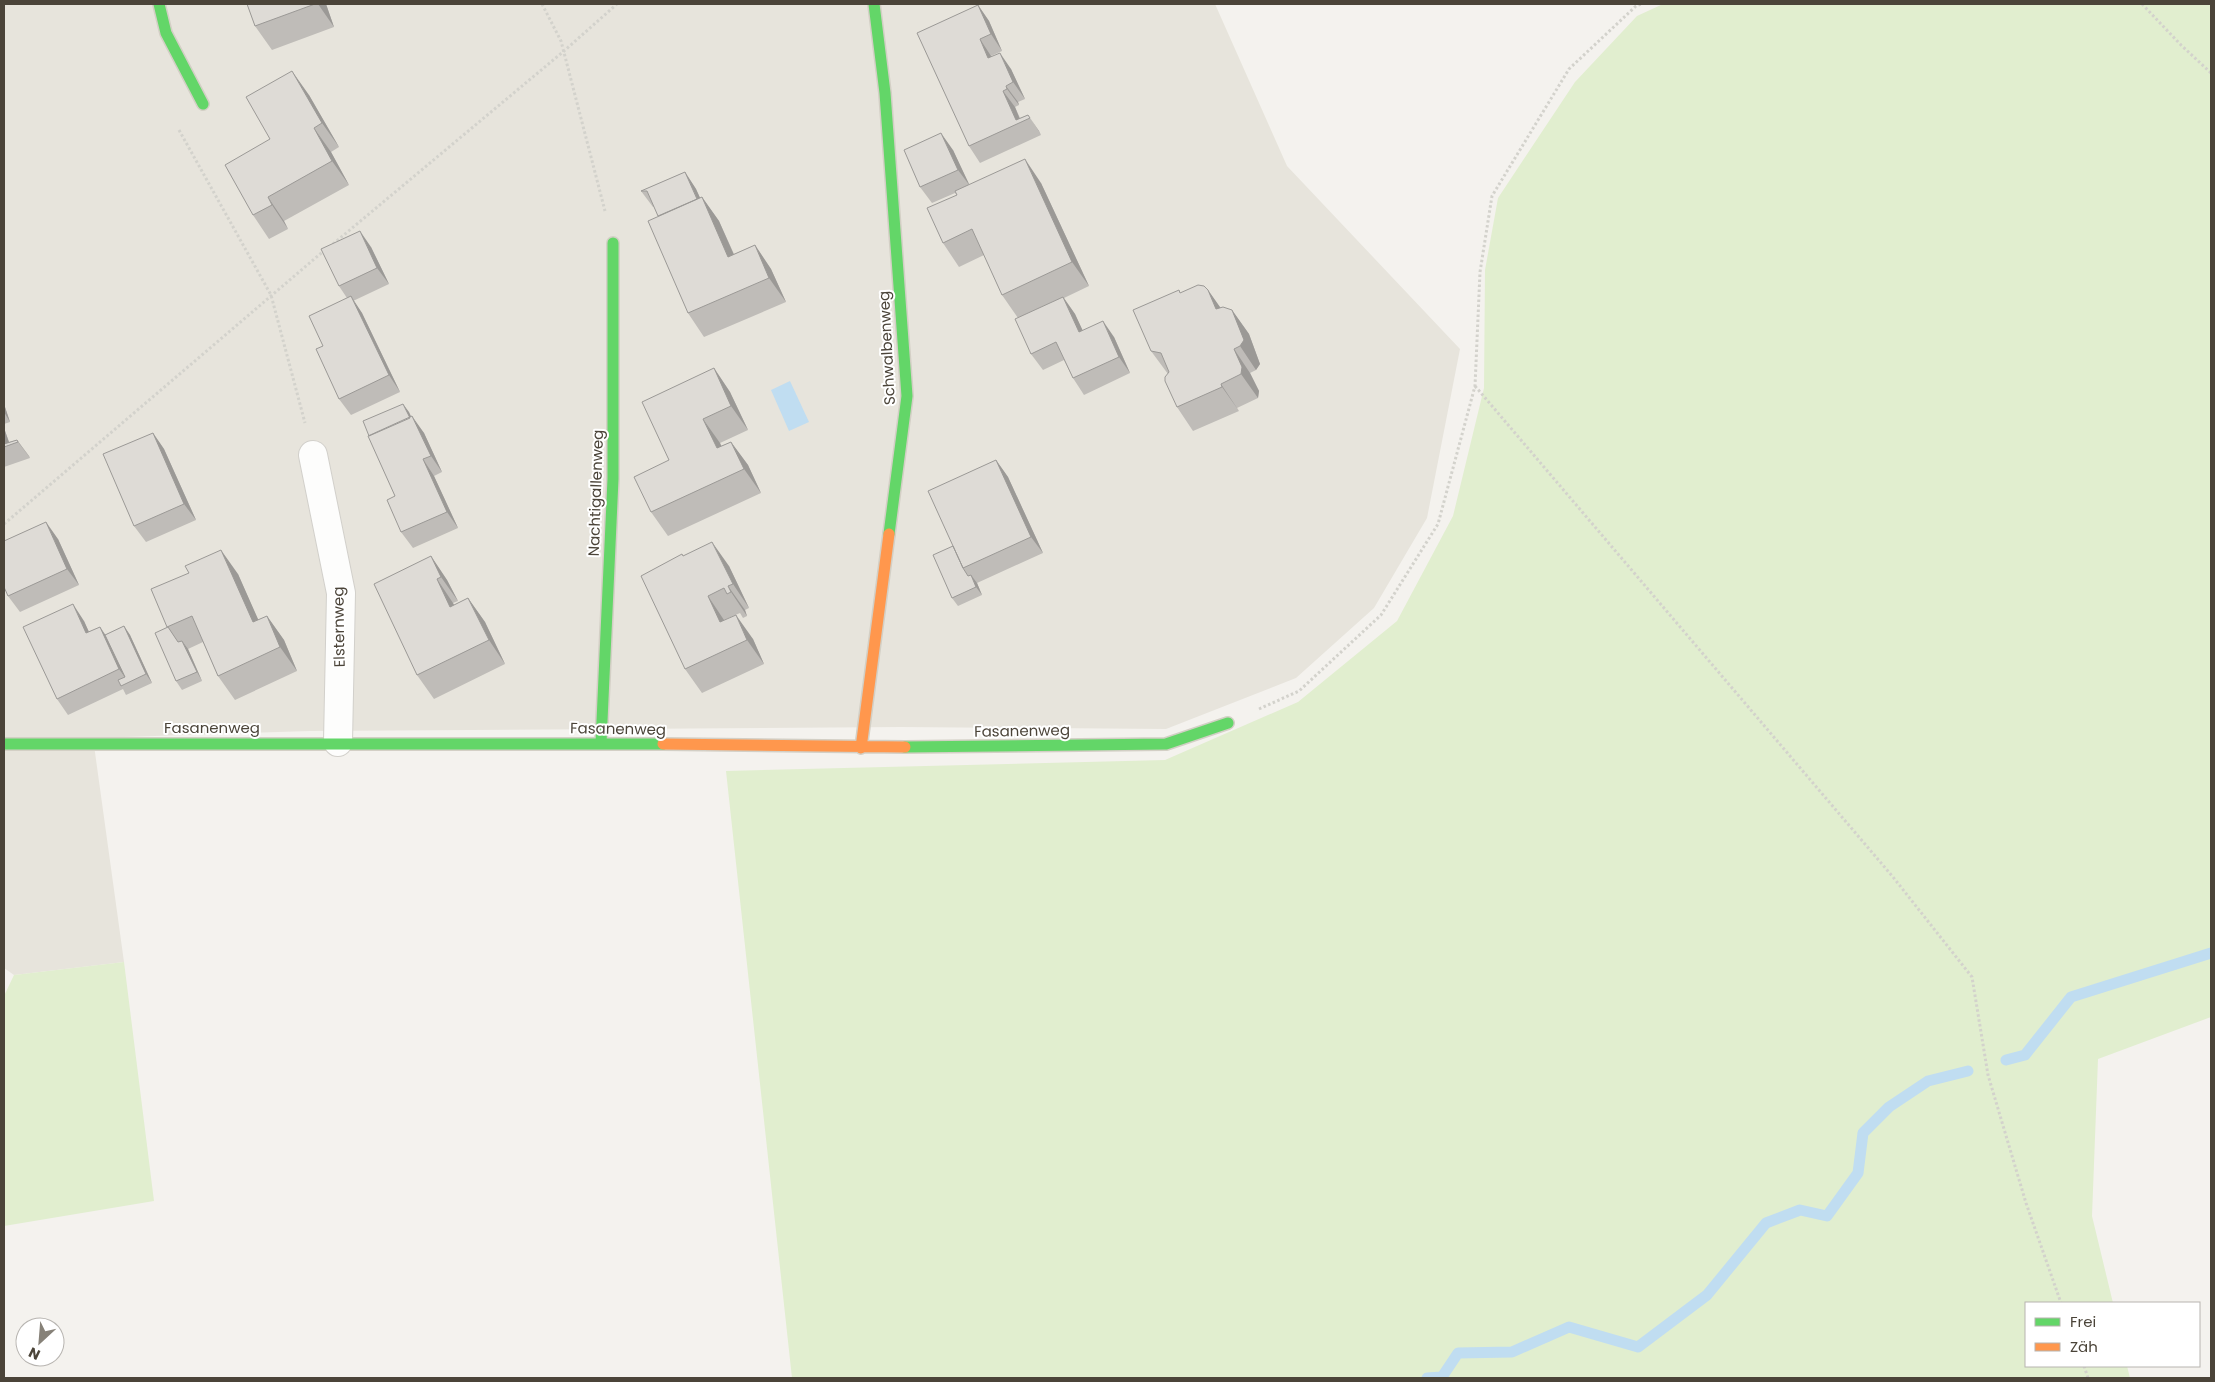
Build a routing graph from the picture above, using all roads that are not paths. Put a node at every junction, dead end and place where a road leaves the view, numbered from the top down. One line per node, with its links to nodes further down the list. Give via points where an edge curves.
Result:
1 (159, 4): 3 (street, via 166,33)
2 (874, 4): 10 (street, Schwalbenweg, via 885,93 907,396)
3 (203, 104)
4 (613, 244): 8 (street, Nachtigallenweg, via 613,479)
5 (313, 455): 7 (street, Elsternweg, via 341,593)
6 (1228, 723): 10 (street, Fasanenweg, via 1166,744)
7 (338, 742): 8 (street, Fasanenweg); 9 (street, Fasanenweg)
8 (600, 743): 10 (street, Fasanenweg)
9 (4, 744)
10 (861, 748)

